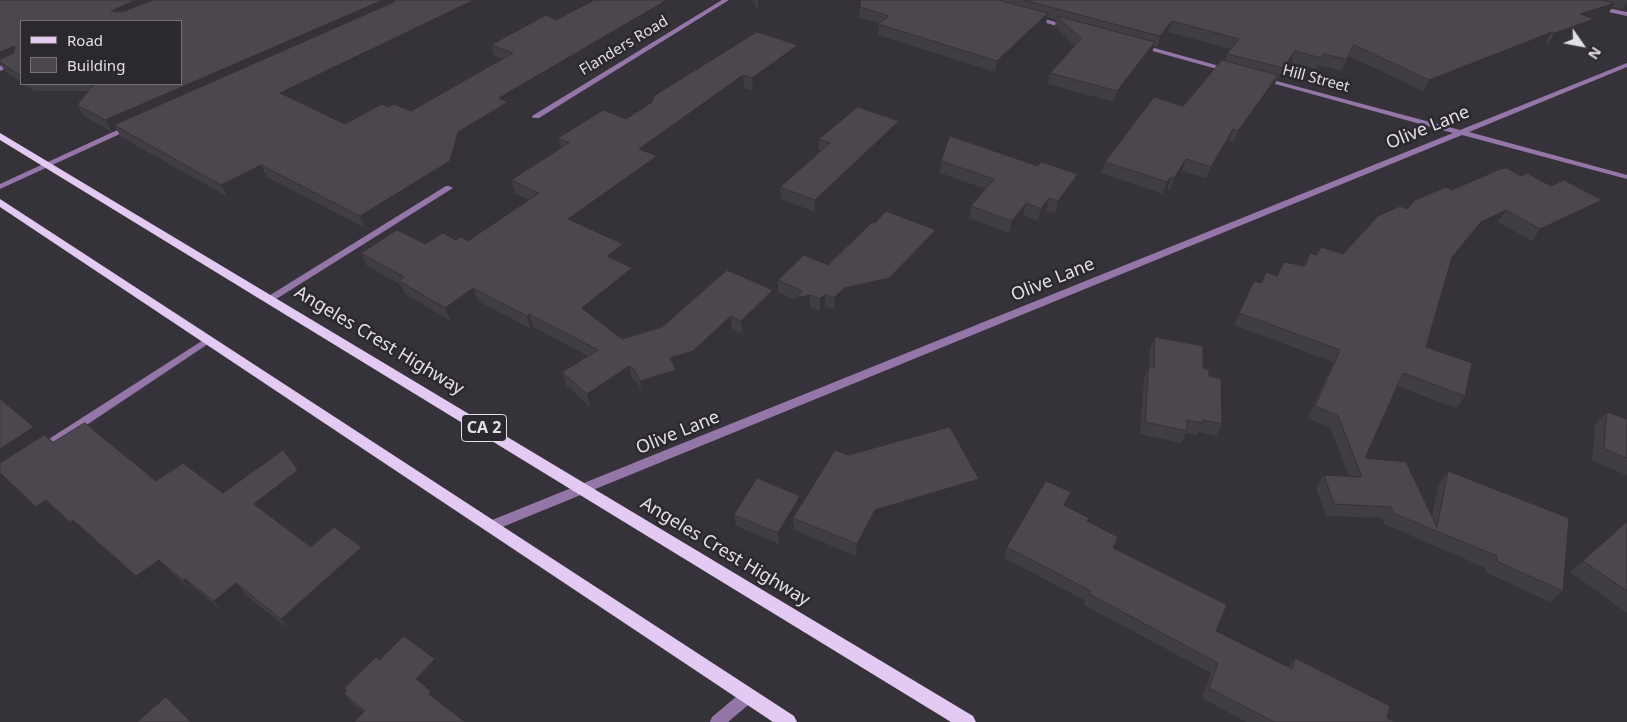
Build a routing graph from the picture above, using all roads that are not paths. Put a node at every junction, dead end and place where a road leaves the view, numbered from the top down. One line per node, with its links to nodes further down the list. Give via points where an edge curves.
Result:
1 (726, 0): 12 (street, Flanders Road)
2 (1590, 6): 3 (street)
3 (1627, 14)
4 (1025, 15): 5 (street)
5 (1072, 28)
6 (1129, 43): 10 (street)
7 (20, 60): 9 (street)
8 (1627, 65): 14 (street, Olive Lane)
9 (0, 69)
10 (1234, 71)
11 (1252, 76): 14 (street, Hill Street)
12 (536, 116)
13 (137, 125): 16 (street)
14 (1461, 132): 17 (street, Hill Street); 24 (street, Olive Lane)
15 (0, 136): 16 (main road, Angeles Crest Highway / CA 2)
16 (47, 165): 18 (street); 21 (main road, Angeles Crest Highway / CA 2)
17 (1627, 177)
18 (0, 187)
19 (449, 188): 21 (street)
20 (0, 202): 22 (main road)
21 (270, 299): 24 (main road, Angeles Crest Highway / CA 2)
22 (208, 340): 23 (street); 25 (main road)
23 (33, 454)
24 (582, 490): 25 (street, Olive Lane); 29 (main road, Angeles Crest Highway / CA 2)
25 (491, 526): 26 (main road)
26 (748, 696): 27 (street); 28 (main road)
27 (717, 722)
28 (788, 722)
29 (968, 722)

